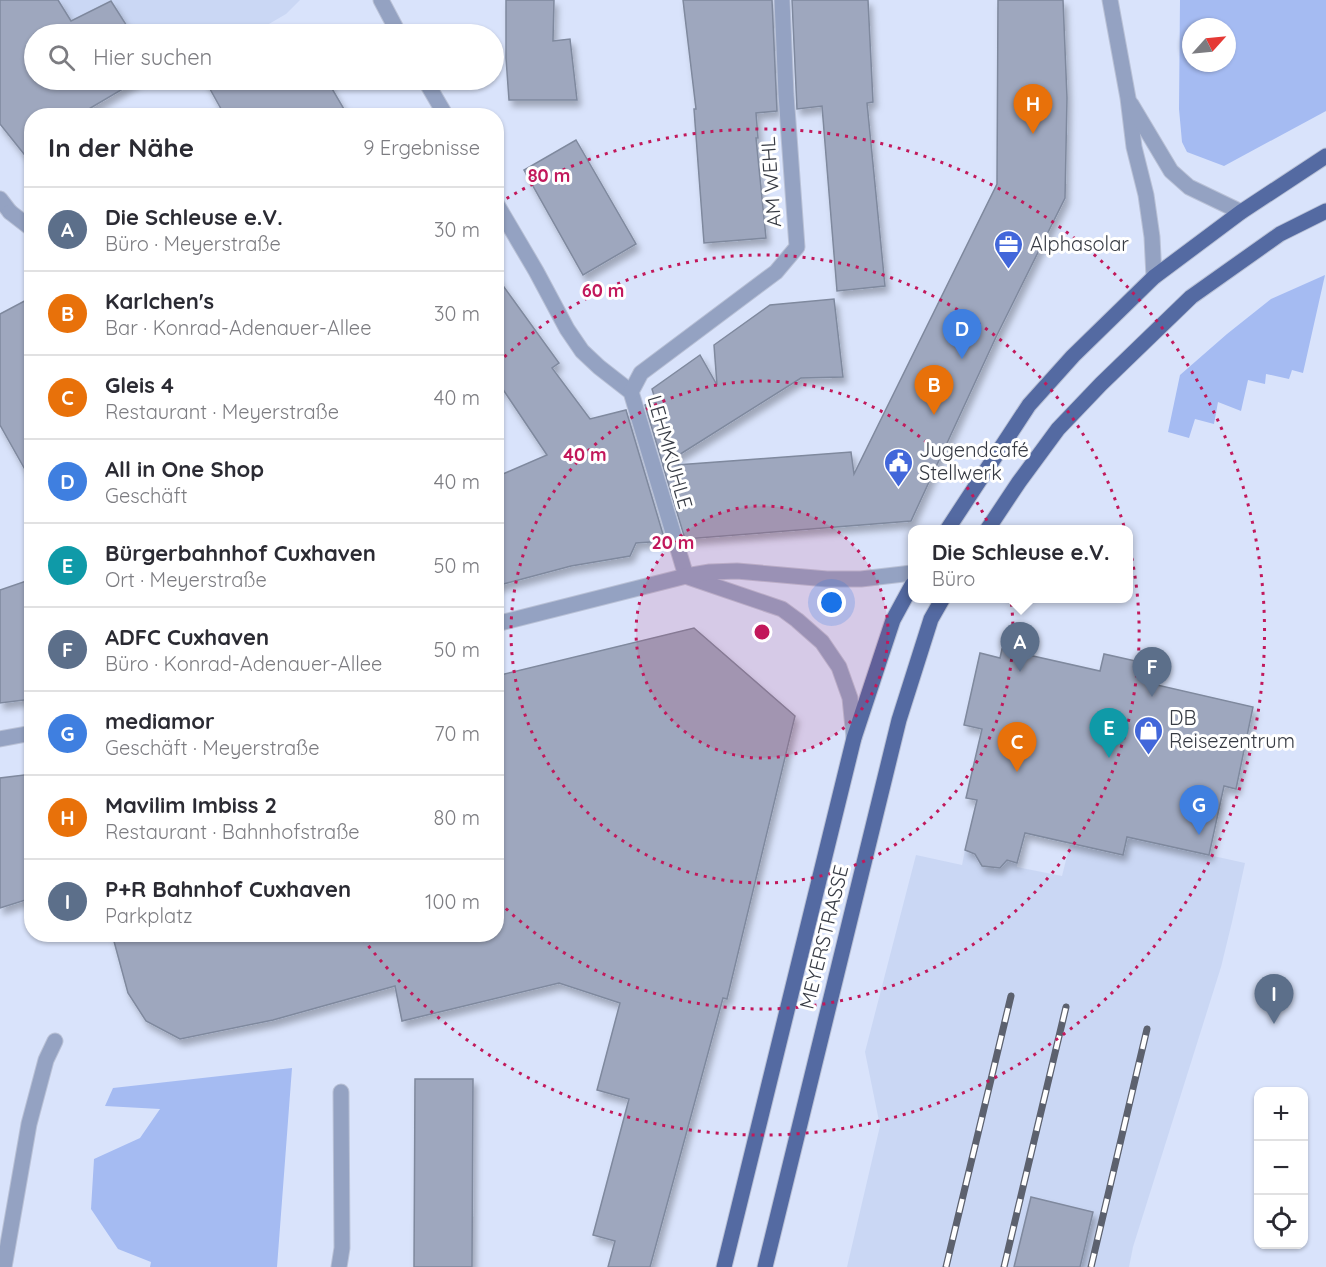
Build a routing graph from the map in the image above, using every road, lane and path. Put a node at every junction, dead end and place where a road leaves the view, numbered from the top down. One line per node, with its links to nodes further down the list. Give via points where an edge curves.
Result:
1 (381, 0): 4 (street)
2 (782, 0): 15 (street, AM WEHL, via 797,247 776,272 641,373)
3 (1110, 0): 6 (street)
4 (394, 24)
5 (431, 90): 7 (street)
6 (1128, 99): 11 (street, via 1171,171 1189,187); 14 (street, via 1146,195)
7 (441, 108)
8 (1326, 156): 11 (main road)
9 (0, 199): 13 (street)
10 (1326, 211): 17 (main road, via 1280,234 1191,297 1058,429)
11 (1241, 212): 14 (main road)
12 (504, 217): 15 (street, LEHMKUHLE, via 582,351)
13 (24, 223)
14 (1154, 277): 16 (main road, via 1072,356 1029,405)
15 (630, 392): 19 (street, LEHMKUHLE)
16 (950, 525)
17 (990, 525)
18 (908, 573): 19 (street, via 861,579 737,571)
19 (686, 576): 22 (street); 24 (street, via 782,609 822,642 839,667 850,698)
20 (908, 592): 24 (main road, MEYERSTRASSE, via 893,620)
21 (940, 603): 31 (main road, MEYERSTRASSE, via 931,619 884,775)
22 (504, 622)
23 (24, 734): 25 (street)
24 (854, 738): 30 (main road, MEYERSTRASSE)
25 (0, 739)
26 (56, 1041): 28 (street, via 46,1060 29,1124)
27 (341, 1092): 29 (street)
28 (4, 1267)
29 (339, 1267)
30 (724, 1267)
31 (765, 1267)

